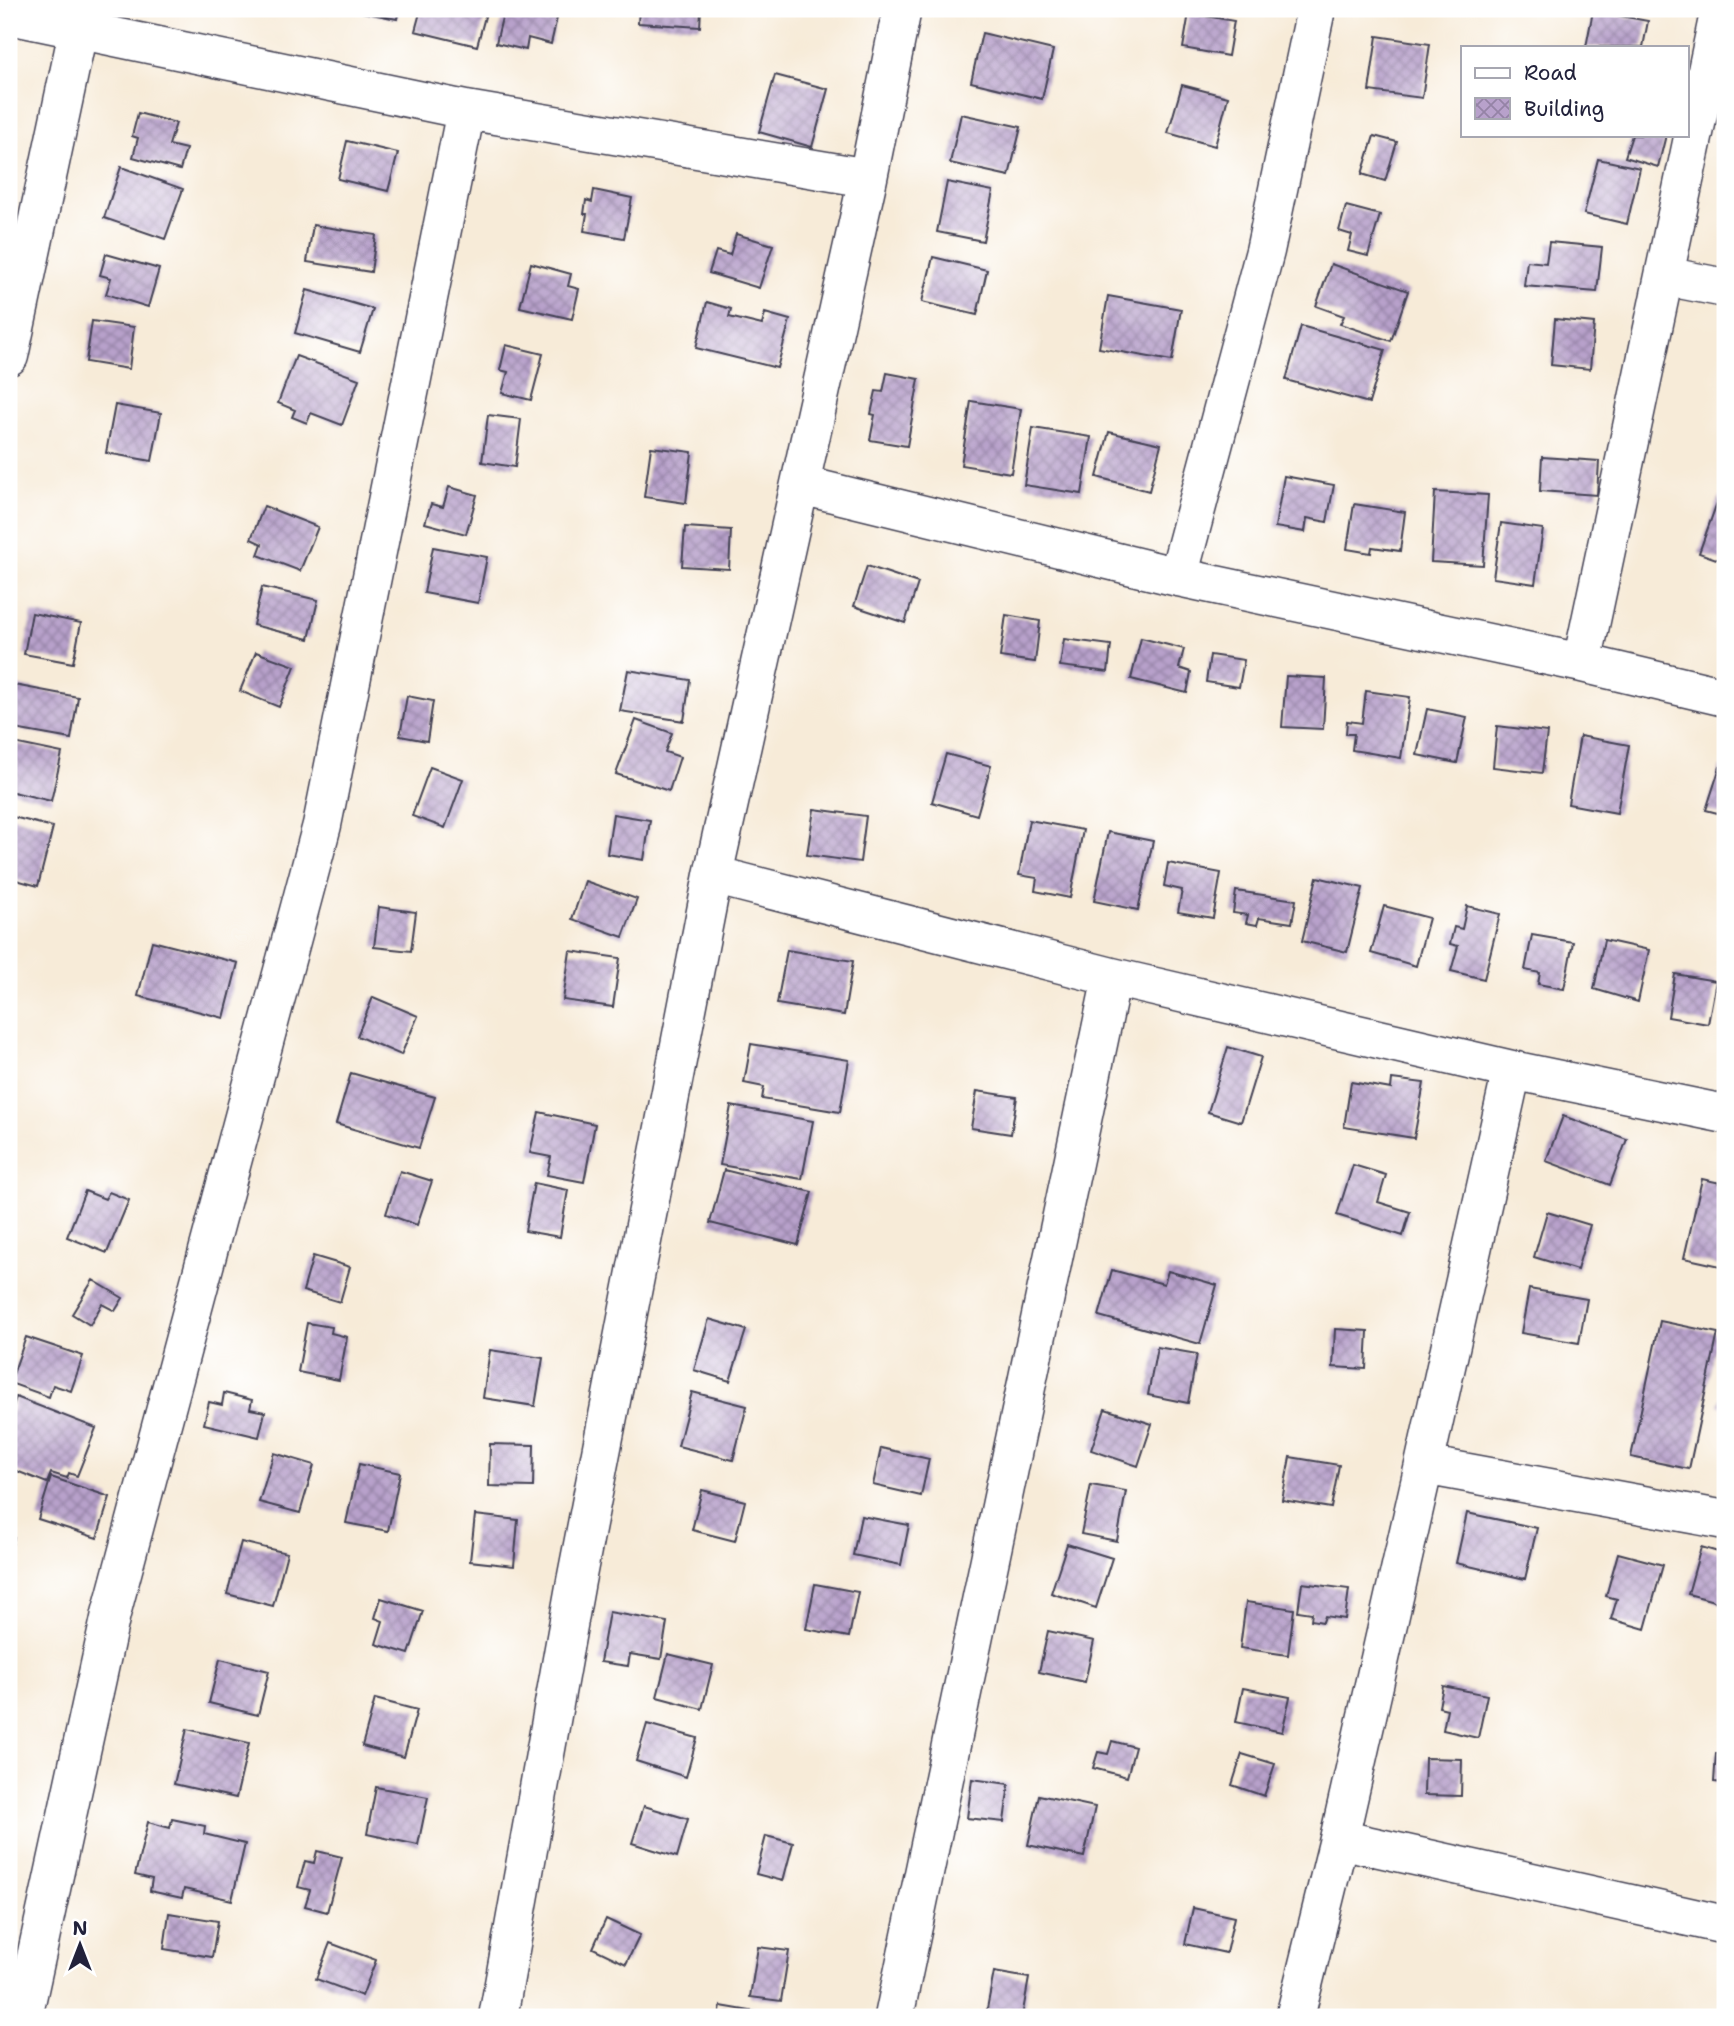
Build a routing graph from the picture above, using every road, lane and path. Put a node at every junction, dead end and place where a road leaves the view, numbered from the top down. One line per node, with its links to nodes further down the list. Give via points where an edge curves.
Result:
1 (901, 9): 7 (street)
2 (1316, 9): 12 (street, via 1265,251)
3 (1720, 9): 8 (street)
4 (9, 15): 5 (street)
5 (78, 31): 6 (street); 10 (street)
6 (466, 110): 7 (street); 23 (street, via 322,825 111,1614)
7 (868, 178): 11 (street)
8 (1664, 276): 9 (street); 13 (street)
9 (1725, 288)
10 (9, 356)
11 (801, 485): 12 (street); 15 (street)
12 (1178, 577): 13 (street)
13 (1583, 663): 14 (street)
14 (1725, 696)
15 (713, 876): 16 (street); 24 (street, via 576,1581)
16 (1112, 977): 17 (street); 25 (street)
17 (1512, 1070): 18 (street); 19 (street)
18 (1725, 1114)
19 (1424, 1465): 20 (street); 21 (street)
20 (1725, 1520)
21 (1339, 1839): 22 (street); 26 (street)
22 (1725, 1925)
23 (23, 2017)
24 (498, 2017)
25 (894, 2017)
26 (1294, 2017)

